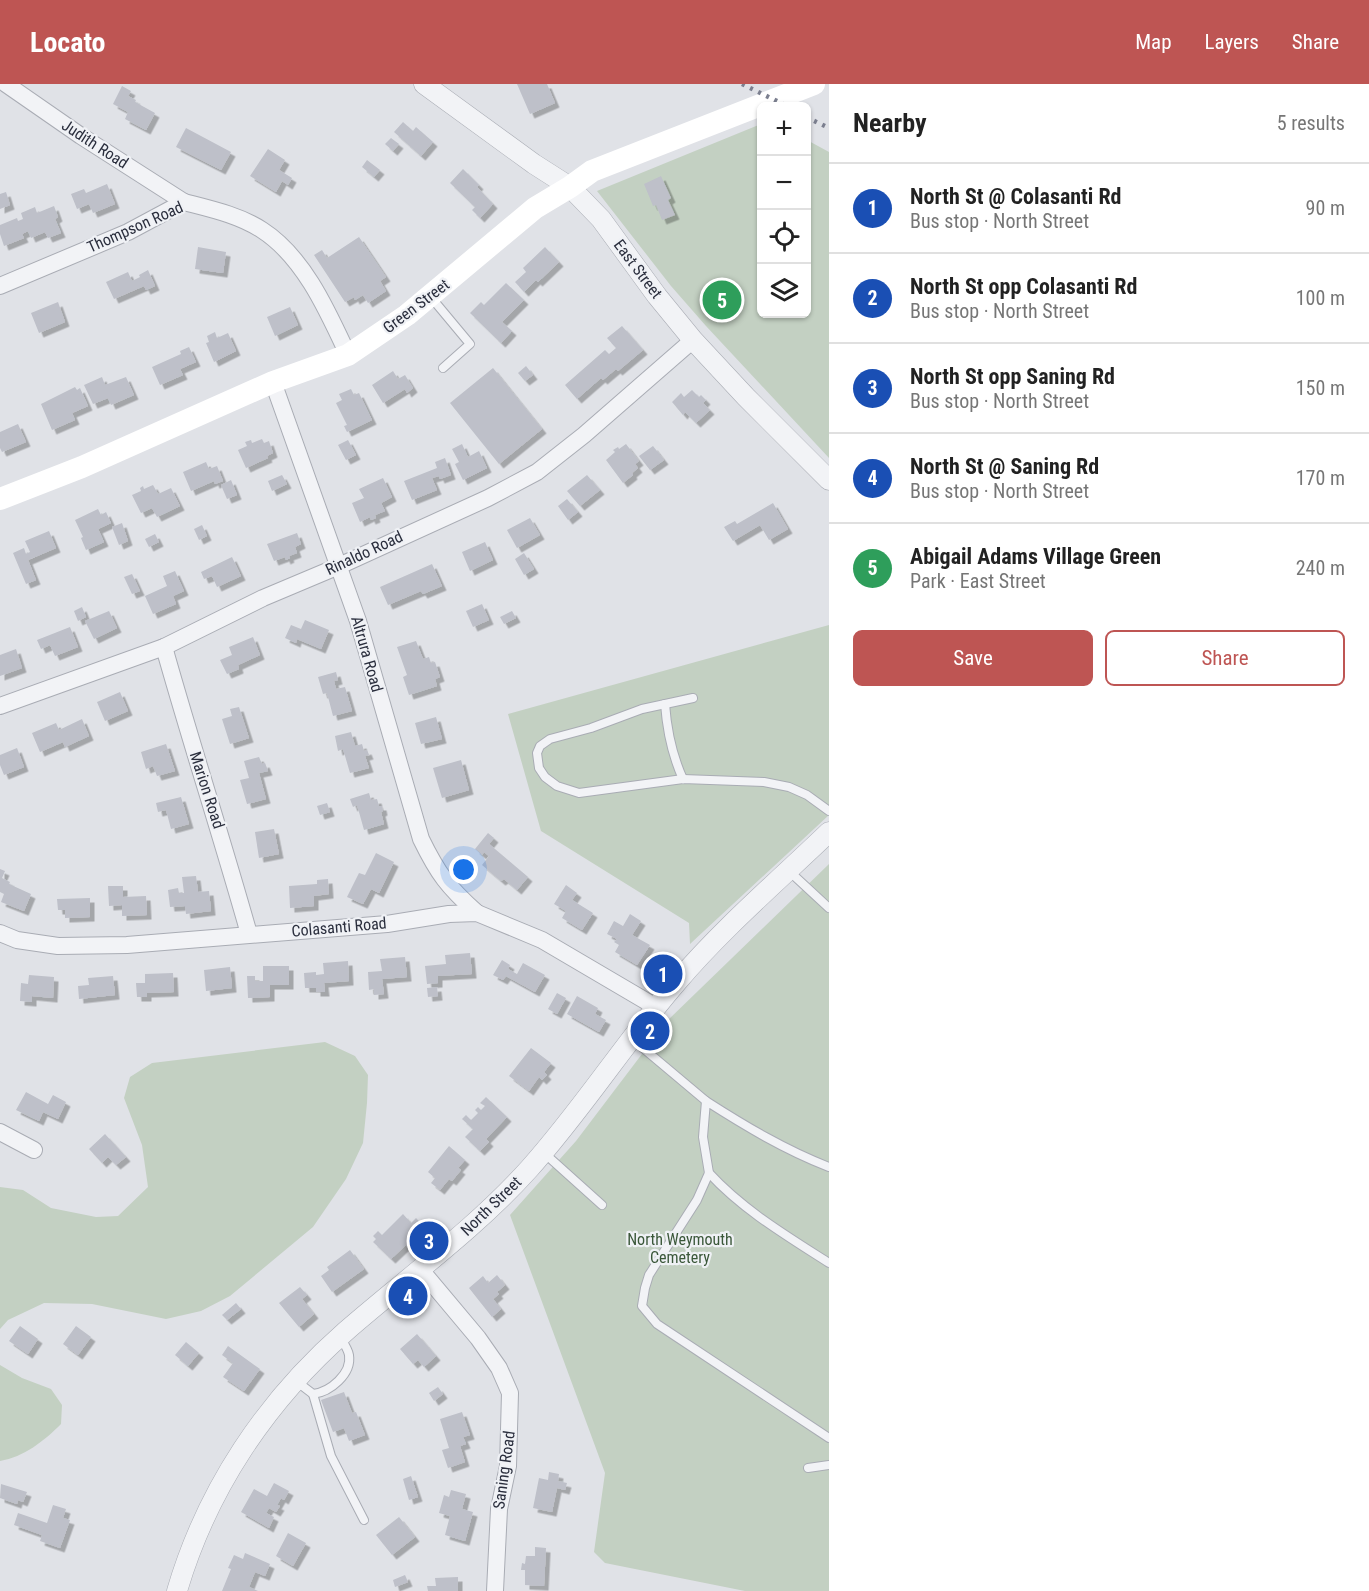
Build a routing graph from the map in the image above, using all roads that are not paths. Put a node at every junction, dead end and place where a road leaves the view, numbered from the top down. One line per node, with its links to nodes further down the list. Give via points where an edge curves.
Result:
1 (6, 84): 5 (street, Judith Road)
2 (424, 84): 4 (street, East Street)
3 (806, 85): 4 (main road, Green Street, via 599,166)
4 (570, 186): 7 (main road, Green Street, via 535,208); 8 (street, East Street, via 601,219)
5 (184, 202): 6 (street, Thompson Road, via 128,232); 9 (street, Thompson Road, via 233,215 263,230 286,251 321,298)
6 (0, 286)
7 (430, 296): 9 (main road, Green Street); 10 (lane, via 470,344)
8 (693, 340): 12 (street, East Street); 14 (street, Rinaldo Road, via 537,472)
9 (348, 355): 11 (main road, Green Street)
10 (443, 369)
11 (273, 382): 13 (main road, Green Street); 14 (street, Altrura Road)
12 (829, 480)
13 (0, 500)
14 (339, 566): 15 (street, Rinaldo Road); 24 (street, Altrura Road, via 421,839 450,890)
15 (164, 647): 18 (street, Rinaldo Road); 26 (street, Marion Road)
16 (693, 698): 17 (lane)
17 (664, 704): 19 (lane, via 672,752); 19 (lane, via 544,742 537,753 539,768 556,786 579,793)
18 (0, 706)
19 (683, 779): 20 (lane, via 764,782 789,787)
20 (829, 811)
21 (829, 832): 22 (street, North Street)
22 (789, 871): 23 (lane); 27 (street, North Street, via 711,946)
23 (829, 908)
24 (477, 913): 26 (street, Colasanti Road, via 387,924); 27 (street, Colasanti Road, via 542,940)
25 (0, 933): 26 (street, Colasanti Road, via 17,940 58,946 127,945)
26 (249, 933)
27 (656, 1007): 28 (street, North Street)
28 (631, 1038): 29 (lane); 32 (street, North Street)
29 (706, 1101): 33 (lane, via 759,1134); 34 (lane, via 704,1137)
30 (0, 1132): 31 (street)
31 (34, 1150)
32 (543, 1152): 35 (lane); 37 (street, North Street, via 488,1211)
33 (829, 1167)
34 (709, 1173): 36 (lane, via 755,1215); 41 (lane, via 697,1200 649,1275 642,1306 657,1324)
35 (602, 1205)
36 (829, 1263)
37 (421, 1270): 38 (street, North Street); 46 (street, Saning Road, via 478,1338 499,1368 510,1393 508,1466 498,1509)
38 (340, 1337): 39 (street, North Street); 40 (lane, via 349,1354 347,1370 329,1389)
39 (296, 1381): 40 (lane); 45 (street, North Street, via 261,1422 220,1484)
40 (313, 1394): 44 (lane, via 331,1456)
41 (829, 1437)
42 (829, 1465): 43 (lane)
43 (808, 1468)
44 (364, 1520)
45 (177, 1591)
46 (495, 1591)

